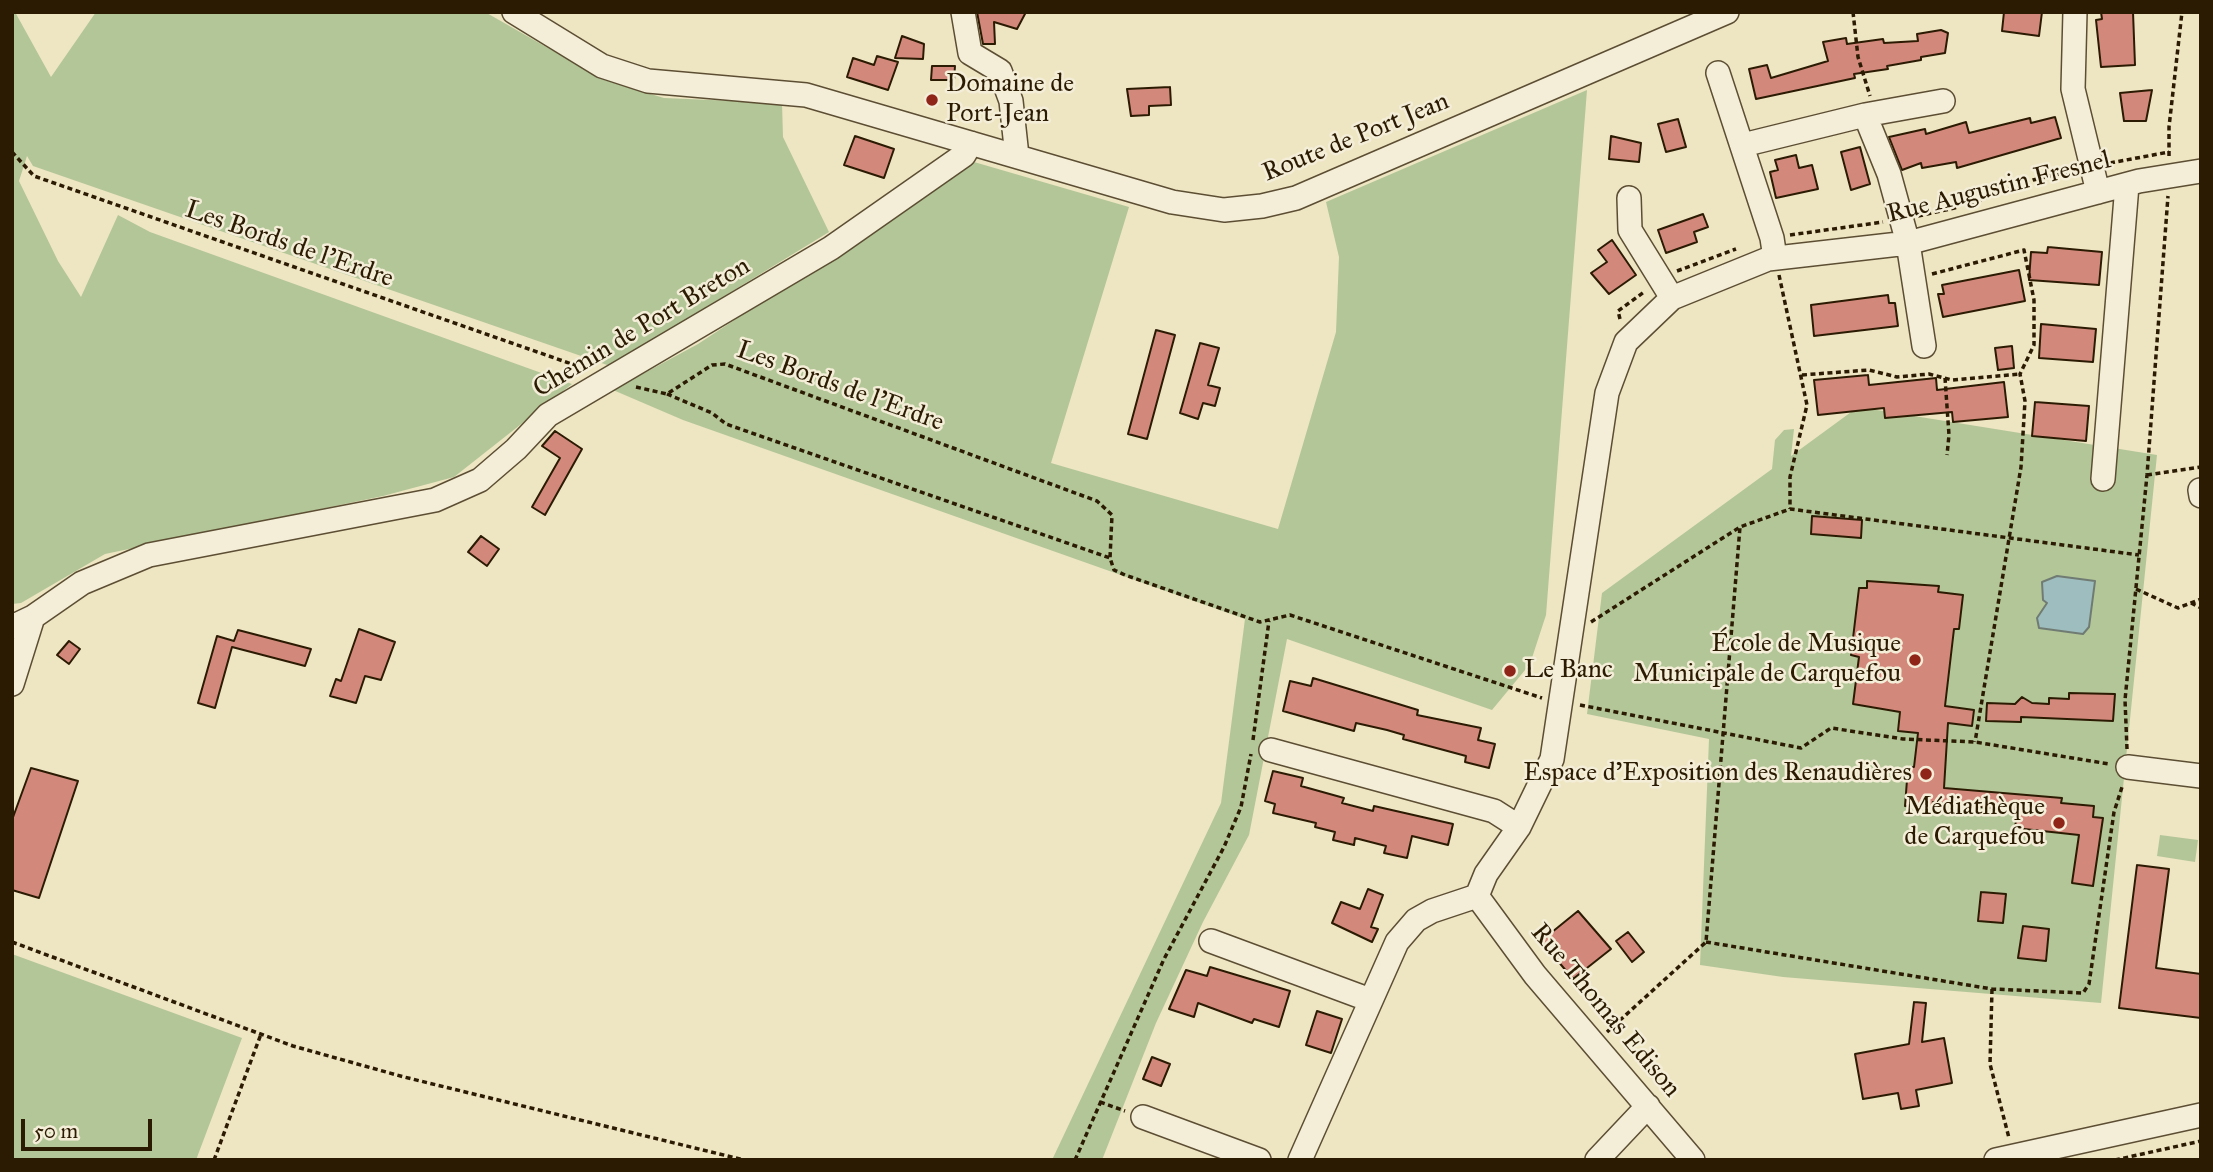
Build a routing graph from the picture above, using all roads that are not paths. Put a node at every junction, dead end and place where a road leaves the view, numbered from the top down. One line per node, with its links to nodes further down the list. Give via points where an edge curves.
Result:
1 (514, 12): 9 (street, Route de Port Jean, via 602,66 648,81 806,94)
2 (963, 12): 11 (street, via 970,53 1000,71 1011,102)
3 (1727, 12): 5 (street, Route de Port Jean)
4 (2075, 12): 14 (street, via 2073,89)
5 (1679, 22): 11 (street, Route de Port Jean, via 1296,198 1262,206 1198,207)
6 (1718, 73): 10 (street)
7 (1943, 101): 8 (street)
8 (1870, 114): 10 (street); 16 (street)
9 (971, 143): 11 (street, Route de Port Jean); 21 (street, Chemin de Port Breton, via 964,155 831,248 548,415 480,480 435,500 149,555 82,583)
10 (1743, 145): 17 (street)
11 (1017, 156)
12 (2201, 171): 13 (street, Rue Augustin Fresnel)
13 (2127, 185): 14 (street, Rue Augustin Fresnel); 20 (street)
14 (2098, 192): 16 (street, Rue Augustin Fresnel)
15 (1629, 198): 18 (street, via 1630,230)
16 (1908, 243): 17 (street, Rue Augustin Fresnel); 19 (street)
17 (1774, 248): 18 (street, Rue Augustin Fresnel, via 1692,287)
18 (1667, 289): 26 (street, Rue Augustin Fresnel, via 1626,342 1607,393 1552,759)
19 (1924, 346)
20 (2102, 479)
21 (22, 622): 22 (street)
22 (12, 684)
23 (1271, 750): 26 (street, via 1494,811)
24 (2128, 767): 25 (street)
25 (2201, 776)
26 (1519, 827): 27 (street, via 1486,874)
27 (1477, 896): 29 (street, via 1416,920 1397,942); 30 (street, Rue Thomas Edison, via 1535,975)
28 (1211, 941): 29 (street)
29 (1370, 1000): 35 (street)
30 (1648, 1106): 36 (street); 37 (street, Rue Thomas Edison)
31 (2201, 1115): 33 (street)
32 (1143, 1117): 34 (street)
33 (2005, 1158)
34 (1259, 1160)
35 (1300, 1160)
36 (1597, 1160)
37 (1693, 1160)

